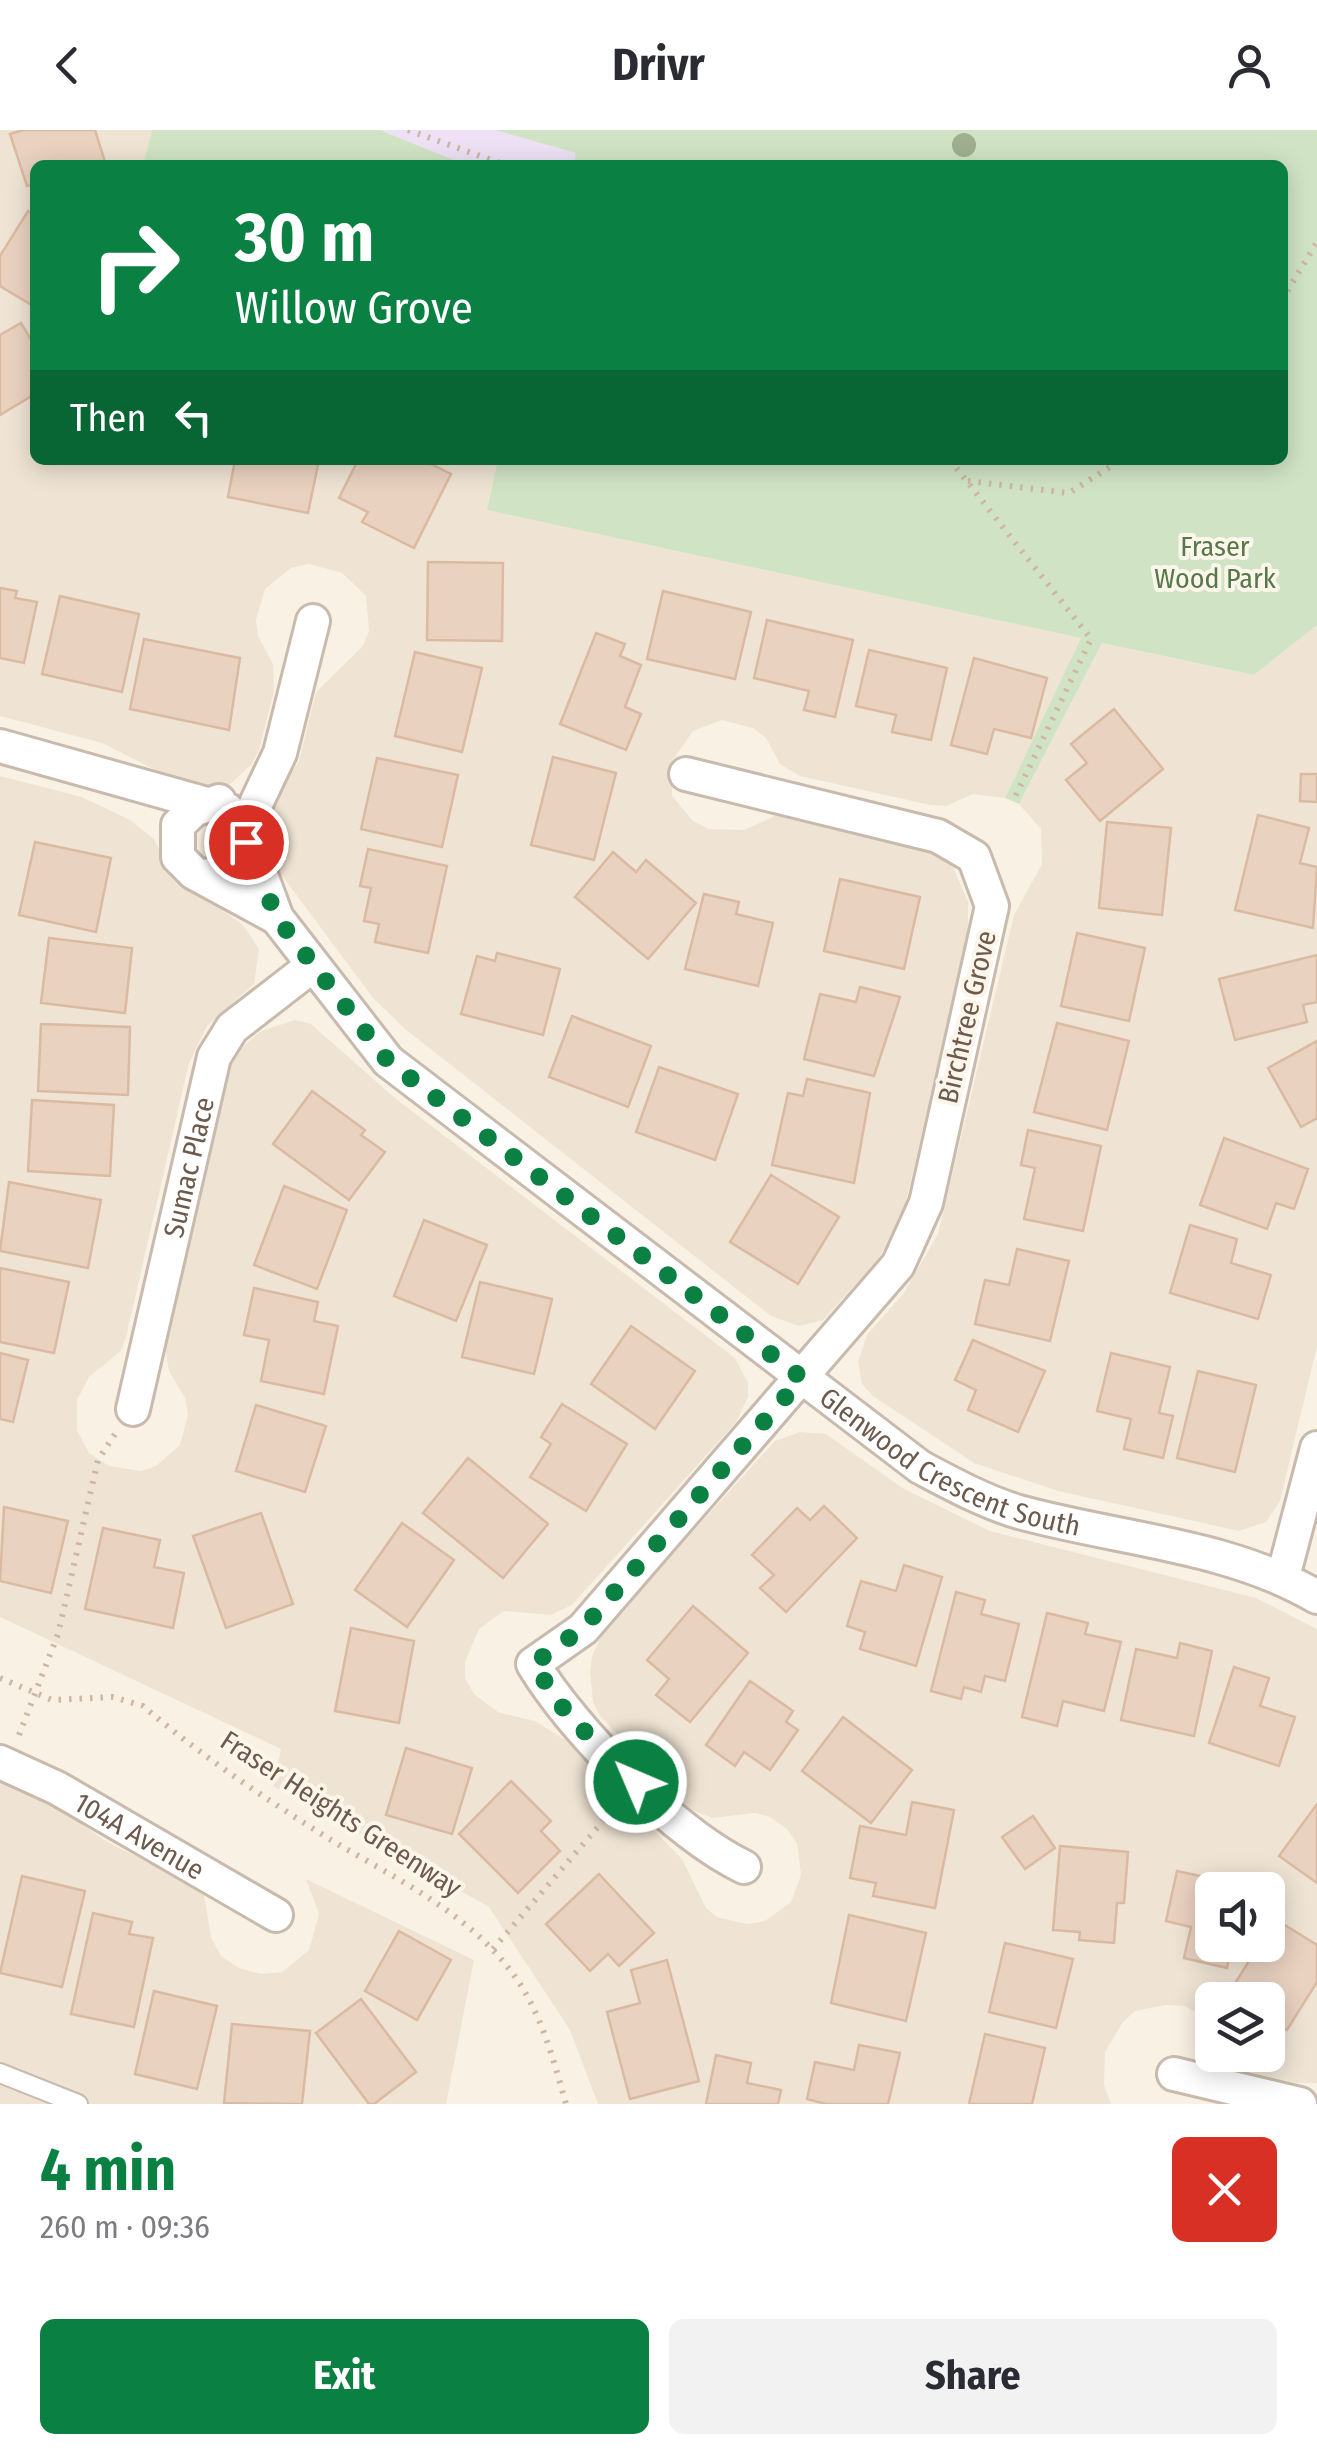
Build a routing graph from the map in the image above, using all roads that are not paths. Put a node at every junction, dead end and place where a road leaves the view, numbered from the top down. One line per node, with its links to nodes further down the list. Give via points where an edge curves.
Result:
1 (312, 620): 3 (street)
2 (0, 746): 5 (street)
3 (270, 771): 6 (street); 7 (street)
4 (686, 774): 12 (street, Birchtree Grove, via 938,836 974,857 992,906 926,1204 898,1265)
5 (126, 783): 6 (street); 8 (street)
6 (204, 806): 7 (street, via 238,818); 8 (street, via 178,825)
7 (246, 842): 9 (street, via 238,864); 10 (street, Glenwood Crescent South)
8 (175, 847): 9 (street, via 185,866)
9 (204, 876): 10 (street, Glenwood Crescent South)
10 (277, 918): 11 (street, Glenwood Crescent South)
11 (312, 966): 12 (street, Glenwood Crescent South, via 388,1061); 13 (street, Sumac Place, via 232,1028 214,1057)
12 (802, 1378): 15 (street, Glenwood Crescent South, via 920,1467 1015,1511); 18 (street, Birchtree Grove, via 583,1628 533,1664 568,1715 693,1837)
13 (133, 1408)
14 (1317, 1448): 15 (street)
15 (1283, 1577): 16 (street, Glenwood Crescent South)
16 (1317, 1596)
17 (9, 1750): 19 (street, 104A Avenue, via 56,1788)
18 (744, 1867)
19 (276, 1915)
20 (0, 2073): 22 (lane)
21 (1174, 2074): 23 (street)
22 (78, 2104)
23 (1300, 2104)

